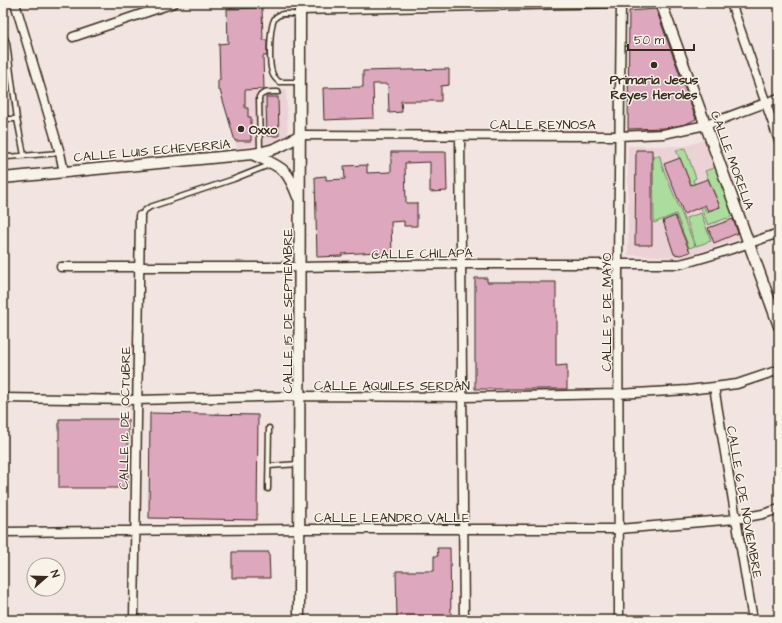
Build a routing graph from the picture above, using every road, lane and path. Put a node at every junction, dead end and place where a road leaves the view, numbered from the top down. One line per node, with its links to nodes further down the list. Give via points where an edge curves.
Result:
1 (16, 3): 21 (street)
2 (174, 3): 9 (street)
3 (621, 3): 6 (street); 19 (street, CALLE 5 DE MAYO)
4 (663, 3): 16 (street, CALLE MORELIA)
5 (731, 3): 13 (street)
6 (368, 6): 7 (street)
7 (300, 9): 10 (street, CALLE 15 DE SEPTIEMBRE); 10 (lane, via 276,16 272,21 271,71 279,82)
8 (3, 34): 15 (lane, via 7,43)
9 (73, 37)
10 (300, 82): 17 (street, CALLE 15 DE SEPTIEMBRE)
11 (278, 92): 22 (lane, via 262,93 259,97)
12 (779, 98): 13 (street, CALLE REYNOSA)
13 (766, 103): 16 (street, CALLE REYNOSA); 20 (street)
14 (3, 118): 15 (lane)
15 (17, 119): 24 (lane)
16 (706, 125): 19 (street, CALLE REYNOSA, via 662,134); 31 (street, CALLE MORELIA)
17 (300, 135): 18 (street, CALLE REYNOSA); 22 (street, CALLE LUIS ECHEVERRÍA, via 279,148); 28 (street, CALLE 15 DE SEPTIEMBRE)
18 (460, 136): 19 (street, CALLE REYNOSA); 32 (street)
19 (619, 136): 33 (street, CALLE 5 DE MAYO)
20 (779, 141)
21 (60, 153): 24 (lane); 26 (street)
22 (256, 153): 25 (street); 26 (street, CALLE LUIS ECHEVERRÍA)
23 (3, 156): 24 (lane)
24 (24, 156)
25 (272, 164): 28 (street, via 285,173); 29 (lane, via 150,207)
26 (64, 172): 27 (street, CALLE LUIS ECHEVERRÍA)
27 (3, 178)
28 (300, 202): 35 (street, CALLE 15 DE SEPTIEMBRE)
29 (140, 216): 34 (street, CALLE 12 DE OCTUBRE)
30 (779, 233): 31 (street, CALLE CHILAPA)
31 (749, 243): 33 (street, CALLE CHILAPA, via 680,264); 37 (street, CALLE MORELIA)
32 (461, 264): 33 (street, CALLE CHILAPA); 35 (street, CALLE CHILAPA); 42 (street)
33 (618, 264): 40 (street, CALLE 5 DE MAYO)
34 (138, 266): 35 (street, CALLE CHILAPA); 36 (street, CALLE CHILAPA); 44 (street, CALLE 12 DE OCTUBRE)
35 (300, 266): 41 (street, CALLE 15 DE SEPTIEMBRE)
36 (61, 267)
37 (779, 326)
38 (779, 370): 39 (street, CALLE AQUILES SERDÁN, via 736,384)
39 (714, 387): 40 (street, CALLE AQUILES SERDÁN); 50 (street, CALLE 6 DE NOVIEMBRE)
40 (618, 394): 42 (street, CALLE AQUILES SERDÁN); 53 (street, CALLE 5 DE MAYO)
41 (300, 396): 42 (street, CALLE AQUILES SERDÁN); 44 (street, CALLE AQUILES SERDÁN); 46 (street, CALLE 15 DE SEPTIEMBRE)
42 (463, 397): 52 (street)
43 (3, 398): 44 (street, CALLE AQUILES SERDÁN)
44 (136, 400): 54 (street, CALLE 12 DE OCTUBRE)
45 (269, 428): 47 (lane)
46 (300, 464): 47 (lane); 51 (street, CALLE 15 DE SEPTIEMBRE)
47 (269, 466): 48 (lane)
48 (268, 489)
49 (779, 509): 50 (street, CALLE LEANDRO VALLE)
50 (736, 519): 53 (street, CALLE LEANDRO VALLE); 60 (street, CALLE 6 DE NOVIEMBRE)
51 (299, 528): 52 (street, CALLE LEANDRO VALLE); 54 (street, CALLE LEANDRO VALLE); 57 (street, CALLE 15 DE SEPTIEMBRE)
52 (464, 528): 53 (street, CALLE LEANDRO VALLE); 58 (street)
53 (619, 529): 59 (street, CALLE 5 DE MAYO)
54 (134, 530): 55 (street, CALLE LEANDRO VALLE); 56 (street, CALLE 12 DE OCTUBRE)
55 (3, 532)
56 (134, 620)
57 (299, 620)
58 (464, 620)
59 (619, 620)
60 (753, 620)

